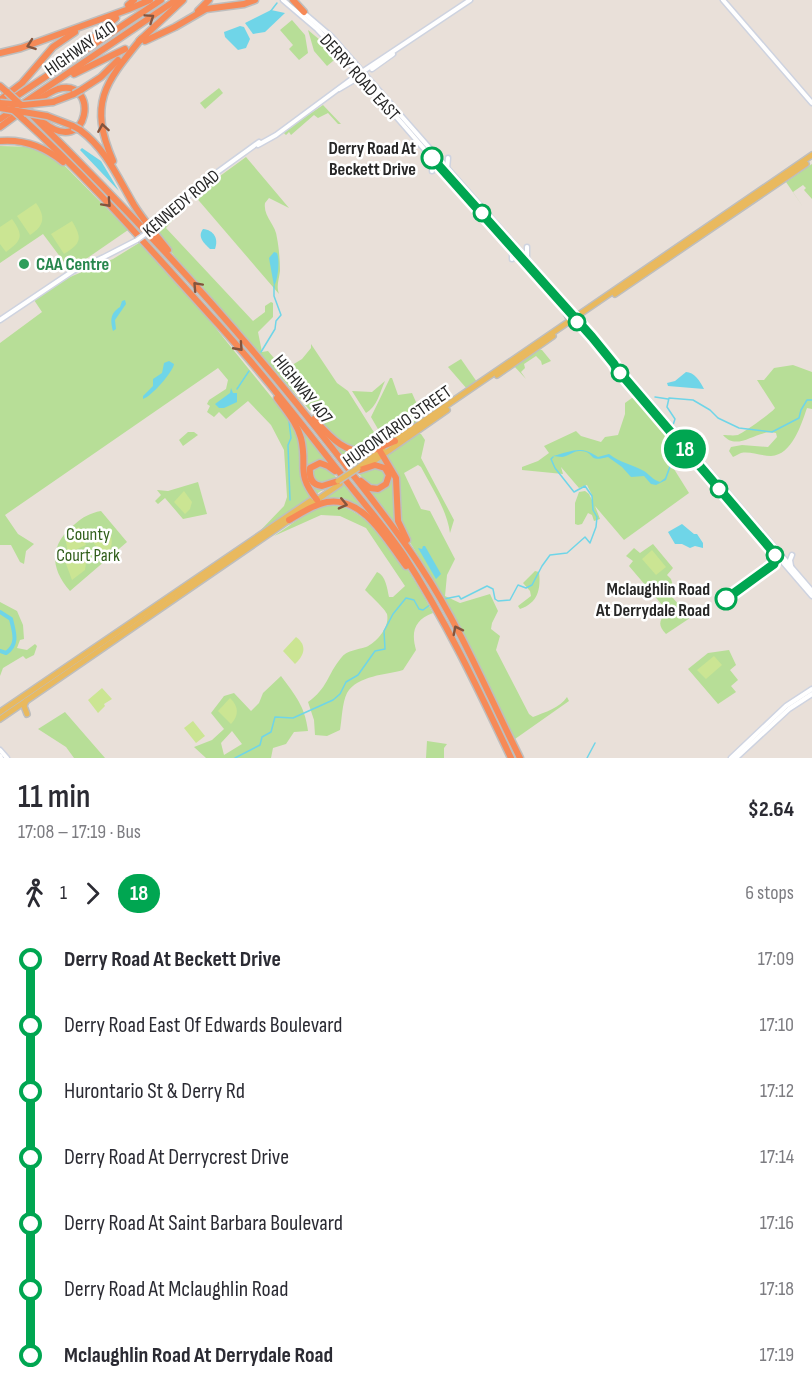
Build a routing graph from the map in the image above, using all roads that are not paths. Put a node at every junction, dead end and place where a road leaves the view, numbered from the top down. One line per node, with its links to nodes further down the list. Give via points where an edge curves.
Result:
1 (134, 0): 12 (highway)
2 (150, 0): 16 (highway)
3 (161, 0): 25 (highway, HIGHWAY 410)
4 (176, 0): 28 (highway, HIGHWAY 410, one-way to 4)
5 (183, 0): 17 (highway)
6 (209, 0): 14 (highway)
7 (255, 0): 14 (highway, via 209,8)
8 (283, 0): 21 (main road, DERRY ROAD EAST)
9 (291, 0): 13 (highway)
10 (723, 0): 31 (main road)
11 (468, 1): 18 (main road, KENNEDY ROAD)
12 (128, 5)
13 (304, 12): 23 (main road, DERRY ROAD EAST, via 332,37)
14 (191, 17): 17 (highway)
15 (116, 18): 25 (highway)
16 (100, 20): 20 (highway, one-way to 20); 30 (highway, via 56,44 22,83)
17 (143, 40): 30 (highway, bridge, via 101,77 74,94 53,102 24,105); 43 (highway, one-way to 17, via 104,137 102,104 112,75)
18 (408, 43): 22 (main road, KENNEDY ROAD); 23 (main road, KENNEDY ROAD)
19 (125, 49): 28 (highway)
20 (0, 53)
21 (354, 68): 23 (main road, DERRY ROAD EAST); 24 (main road)
22 (370, 70): 23 (main road, KENNEDY ROAD); 26 (main road)
23 (362, 74): 24 (main road, KENNEDY ROAD); 26 (main road, DERRY ROAD EAST); 29 (main road, KENNEDY ROAD); 38 (main road, DERRY ROAD EAST)
24 (353, 78): 29 (main road, KENNEDY ROAD)
25 (43, 79): 32 (highway, HIGHWAY 410)
26 (370, 79): 40 (main road, DERRY ROAD EAST)
27 (0, 86): 33 (highway, HIGHWAY 407, bridge)
28 (50, 87): 34 (highway, HIGHWAY 410)
29 (339, 89): 53 (main road, KENNEDY ROAD, bridge, via 201,184 137,240 73,271)
30 (0, 100): 44 (highway, HIGHWAY 407, bridge, via 47,140)
31 (812, 103)
32 (0, 108): 43 (highway, bridge, via 47,116 80,130 104,153)
33 (30, 113): 35 (highway, via 66,132 82,123 86,107 78,93 61,89); 50 (highway, HIGHWAY 407)
34 (0, 119)
35 (0, 127)
36 (0, 141): 44 (highway, via 45,149)
37 (812, 157): 52 (main road, HURONTARIO STREET)
38 (432, 158): 41 (main road); 42 (main road, DERRY ROAD EAST)
39 (448, 158): 40 (main road)
40 (447, 170): 42 (main road, DERRY ROAD EAST)
41 (432, 171)
42 (454, 180): 45 (main road, DERRY ROAD EAST)
43 (122, 183): 50 (highway)
44 (89, 184): 55 (highway, HIGHWAY 407, one-way to 55)
45 (506, 237): 46 (main road, DERRY ROAD EAST); 49 (main road, DERRY ROAD EAST)
46 (512, 247): 48 (main road); 51 (main road, DERRY ROAD EAST)
47 (527, 247): 49 (main road)
48 (512, 259)
49 (527, 259): 52 (main road, DERRY ROAD EAST)
50 (179, 268): 54 (highway, HIGHWAY 407, one-way to 50)
51 (563, 307): 52 (main road)
52 (575, 318): 56 (main road, DERRY ROAD EAST); 57 (main road, HURONTARIO STREET); 58 (main road, HURONTARIO STREET)
53 (0, 321)
54 (262, 363): 57 (highway, via 340,445 366,451); 59 (highway, HIGHWAY 407)
55 (261, 372): 62 (highway, HIGHWAY 407); 63 (highway, via 299,432 303,475)
56 (673, 432): 65 (main road); 69 (main road)
57 (395, 441): 58 (main road, HURONTARIO STREET)
58 (381, 453): 60 (main road, HURONTARIO STREET); 68 (highway, via 396,478 400,528)
59 (346, 465): 60 (highway, via 373,489 381,489 388,482 388,472 380,465); 68 (highway, HIGHWAY 407)
60 (359, 469): 61 (main road, HURONTARIO STREET, bridge)
61 (339, 482): 62 (highway, via 318,486 311,481 310,468 325,464); 63 (main road, HURONTARIO STREET)
62 (349, 484): 70 (highway, HIGHWAY 407)
63 (316, 499): 64 (main road, HURONTARIO STREET); 73 (main road, HURONTARIO STREET)
64 (289, 520): 70 (highway, one-way to 70, via 327,502 349,504 372,522); 73 (main road, HURONTARIO STREET)
65 (775, 554): 67 (main road); 71 (main road)
66 (792, 555): 69 (main road)
67 (774, 564)
68 (421, 567): 82 (highway, HIGHWAY 407, one-way to 68)
69 (791, 567): 71 (main road)
70 (419, 580): 81 (highway, HIGHWAY 407, via 462,654)
71 (809, 589): 72 (main road)
72 (812, 596)
73 (151, 612): 75 (main road, HURONTARIO STREET); 76 (main road, HURONTARIO STREET)
74 (812, 692): 83 (main road, via 786,706); 84 (main road)
75 (26, 701): 77 (main road); 78 (main road, HURONTARIO STREET)
76 (0, 712)
77 (27, 714)
78 (0, 719)
79 (0, 750): 80 (main road)
80 (8, 758)
81 (511, 758)
82 (520, 758)
83 (731, 758)
84 (736, 758)

